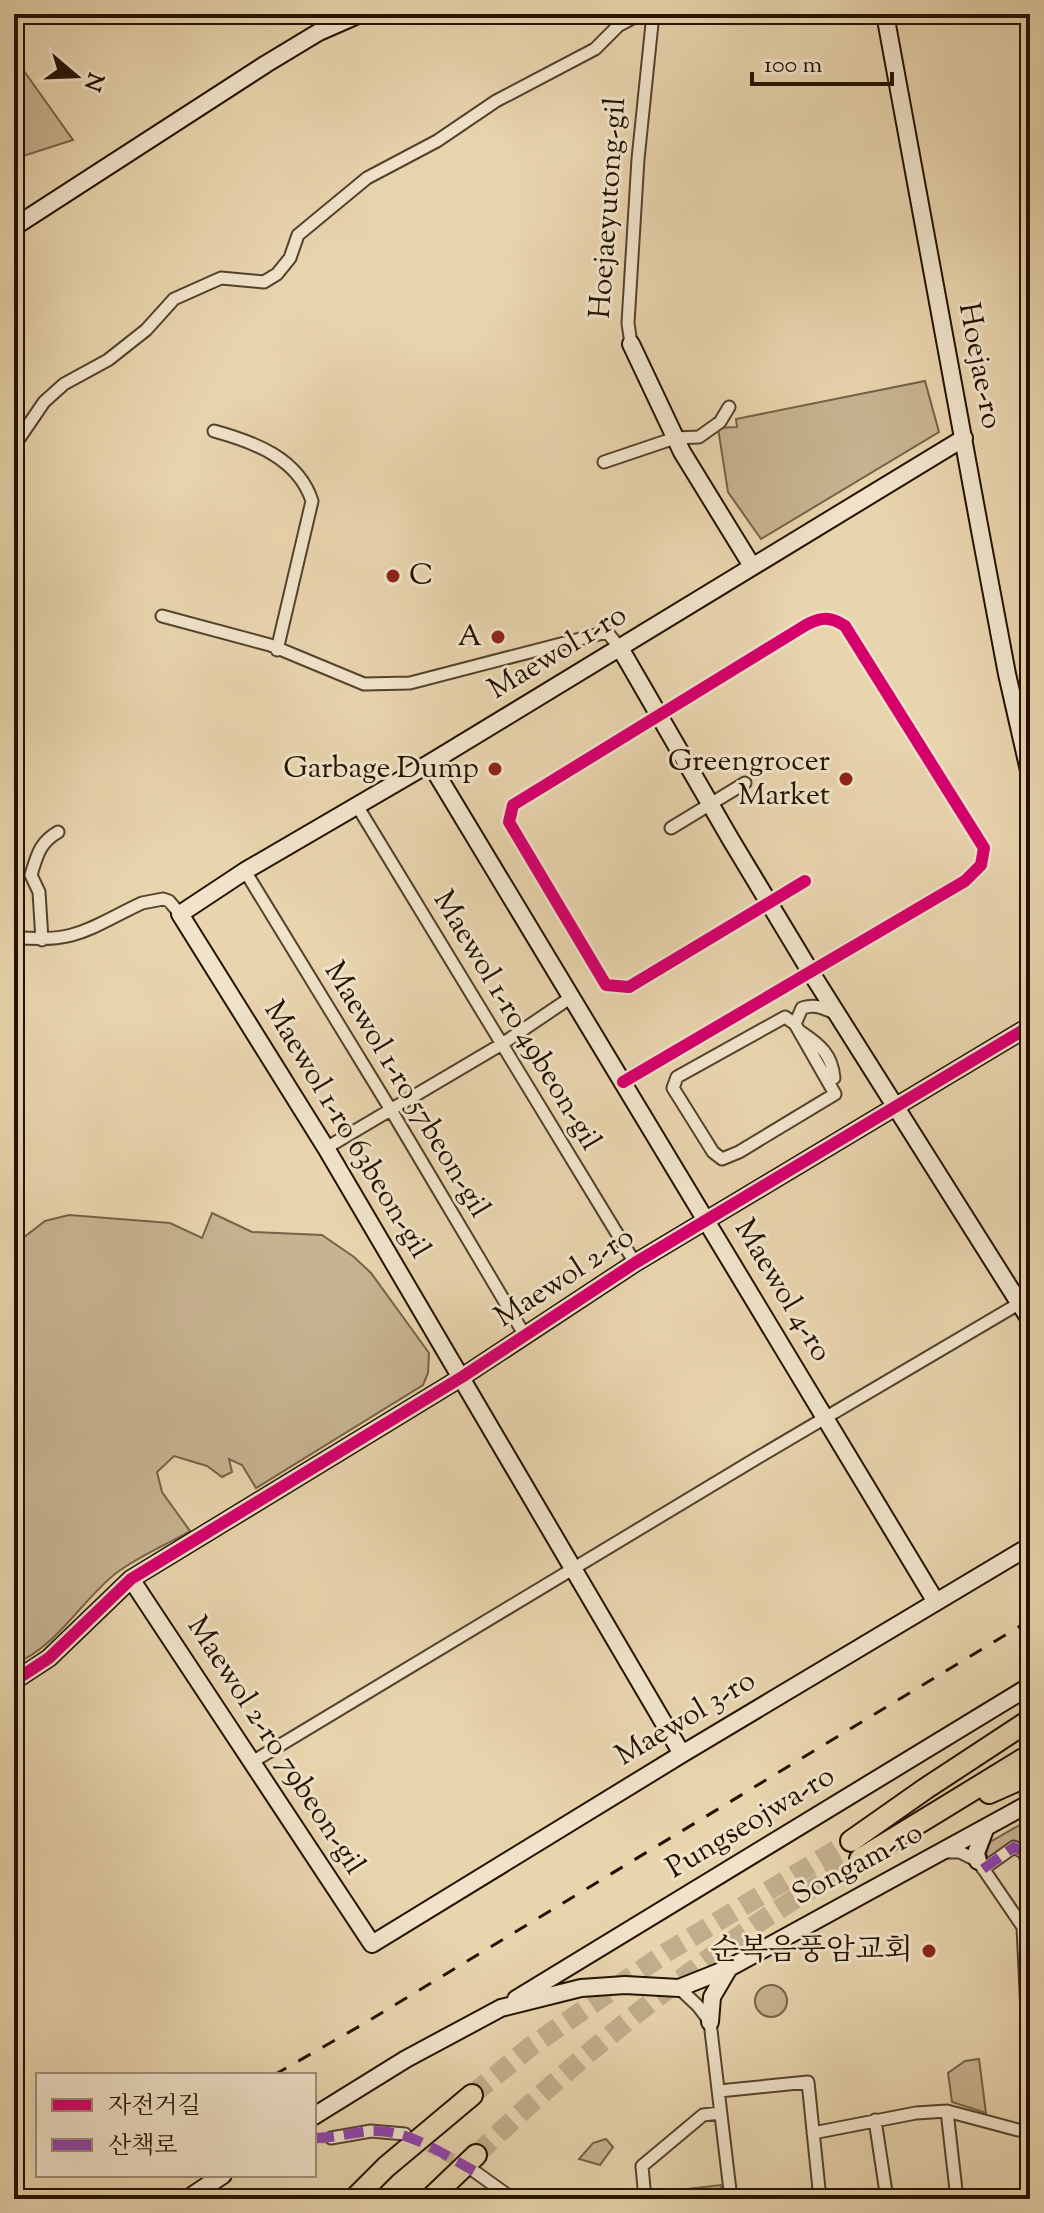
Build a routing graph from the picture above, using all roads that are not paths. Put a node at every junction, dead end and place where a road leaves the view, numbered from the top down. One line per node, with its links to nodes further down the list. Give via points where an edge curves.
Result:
1 (360, 14): 5 (street, via 279,56)
2 (640, 14): 11 (street, via 618,26 595,49 367,178 298,235 290,258 264,282 221,278 174,299 121,350 44,402)
3 (653, 14): 6 (street, Hoejaeyutong-gil, via 638,159)
4 (885, 14): 10 (street, Hoejae-ro)
5 (14, 227)
6 (631, 344): 9 (street, Hoejaeyutong-gil)
7 (729, 407): 9 (street, via 710,431)
8 (214, 431): 16 (street, via 276,455 300,477 312,501)
9 (675, 438): 12 (street); 13 (street, Hoejaeyutong-gil)
10 (964, 438): 13 (street, Maewol 1-ro); 19 (street, Hoejae-ro)
11 (14, 446)
12 (604, 462)
13 (752, 566): 15 (street, Maewol 1-ro)
14 (162, 616): 16 (street)
15 (620, 648): 16 (street, via 607,632 391,685 358,682); 17 (street); 18 (street, Maewol 1-ro)
16 (277, 650)
17 (657, 715): 22 (street); 27 (street, via 513,805 509,822 533,863 612,987 629,987); 31 (street, via 806,625 820,618 836,621 845,626 979,838 984,857 965,881)
18 (430, 763): 21 (street, Maewol 1-ro); 32 (street, Maewol 4-ro)
19 (1030, 775)
20 (745, 783): 22 (street)
21 (356, 804): 25 (street, Maewol 1-ro); 36 (street, Maewol 1-ro 49beon-gil)
22 (710, 805): 23 (street); 27 (street)
23 (671, 828)
24 (58, 832): 30 (street, via 40,846 31,875 39,892)
25 (245, 871): 28 (street, Maewol 1-ro); 42 (street, Maewol 1-ro 57beon-gil)
26 (805, 881): 27 (street)
27 (769, 903): 31 (street)
28 (180, 914): 30 (street, via 169,901 152,901 72,937); 43 (street, Maewol 1-ro 63beon-gil)
29 (14, 937): 30 (street)
30 (42, 940)
31 (810, 971): 33 (street); 37 (street)
32 (570, 998): 36 (street); 40 (street, Maewol 4-ro)
33 (839, 1015): 35 (street, via 810,1005 802,1008); 41 (street)
34 (1030, 1026): 41 (street, Maewol 2-ro)
35 (797, 1027): 38 (street, via 785,1017 778,1019); 38 (street, via 835,1094 726,1159 713,1152 673,1088); 39 (street, via 820,1044)
36 (502, 1044): 42 (street); 45 (street, Maewol 1-ro 49beon-gil)
37 (664, 1058): 38 (street); 40 (street)
38 (677, 1077)
39 (834, 1078)
40 (623, 1082): 44 (street, Maewol 4-ro)
41 (897, 1107): 44 (street, Maewol 2-ro); 46 (street)
42 (391, 1110): 43 (street); 48 (street, Maewol 1-ro 57beon-gil)
43 (326, 1148): 49 (street, Maewol 1-ro 63beon-gil)
44 (706, 1221): 45 (street, Maewol 2-ro); 50 (street, Maewol 4-ro)
45 (635, 1263): 48 (street, Maewol 2-ro)
46 (1020, 1303): 47 (street); 50 (street)
47 (1030, 1320)
48 (524, 1334): 49 (street, Maewol 2-ro)
49 (462, 1377): 52 (street, Maewol 1-ro 63beon-gil); 53 (street, Maewol 2-ro)
50 (827, 1417): 52 (street); 54 (street, Maewol 4-ro)
51 (1030, 1546): 54 (street, Maewol 3-ro)
52 (572, 1570): 59 (street, Maewol 1-ro 63beon-gil); 61 (street)
53 (131, 1579): 55 (street, Maewol 2-ro, via 49,1658); 61 (street, Maewol 2-ro 79beon-gil)
54 (936, 1602): 59 (street, Maewol 3-ro)
55 (14, 1681)
56 (1030, 1686): 74 (street, Pungseojwa-ro)
57 (1030, 1720): 67 (highway)
58 (1030, 1737): 67 (highway)
59 (682, 1754): 71 (street, Maewol 3-ro)
60 (1030, 1755): 64 (highway)
61 (252, 1762): 71 (street, Maewol 2-ro 79beon-gil)
62 (1030, 1775): 64 (highway)
63 (1030, 1803): 65 (street, Songam-ro)
64 (927, 1820): 67 (highway)
65 (986, 1827): 68 (street, Songam-ro); 70 (street, via 976,1853)
66 (1026, 1849): 69 (street); 70 (street, via 1014,1847)
67 (856, 1850)
68 (942, 1852): 70 (street, via 960,1852); 72 (street, Songam-ro)
69 (1030, 1864)
70 (980, 1865): 75 (street, via 1023,1927)
71 (372, 1944)
72 (729, 1968): 73 (street, Songam-ro); 76 (street, via 712,1997)
73 (679, 1988): 74 (street, Songam-ro, via 581,1988); 76 (street)
74 (501, 2008): 82 (street, Songam-ro)
75 (1029, 2009): 77 (street)
76 (710, 2022): 78 (street)
77 (1030, 2076)
78 (719, 2091): 81 (street); 85 (street, via 808,2082)
79 (472, 2095): 91 (highway)
80 (947, 2111): 83 (street); 84 (street); 98 (street)
81 (720, 2113): 94 (street, via 703,2115 642,2166); 95 (street)
82 (316, 2115)
83 (875, 2120): 85 (street); 97 (street)
84 (1030, 2130)
85 (813, 2133): 96 (street)
86 (405, 2134): 87 (street, via 371,2131)
87 (331, 2138)
88 (475, 2163): 92 (highway); 93 (street, via 506,2194)
89 (220, 2177): 90 (street)
90 (187, 2199)
91 (354, 2199)
92 (430, 2199)
93 (521, 2199)
94 (645, 2199)
95 (731, 2199)
96 (820, 2199)
97 (887, 2199)
98 (957, 2199)

